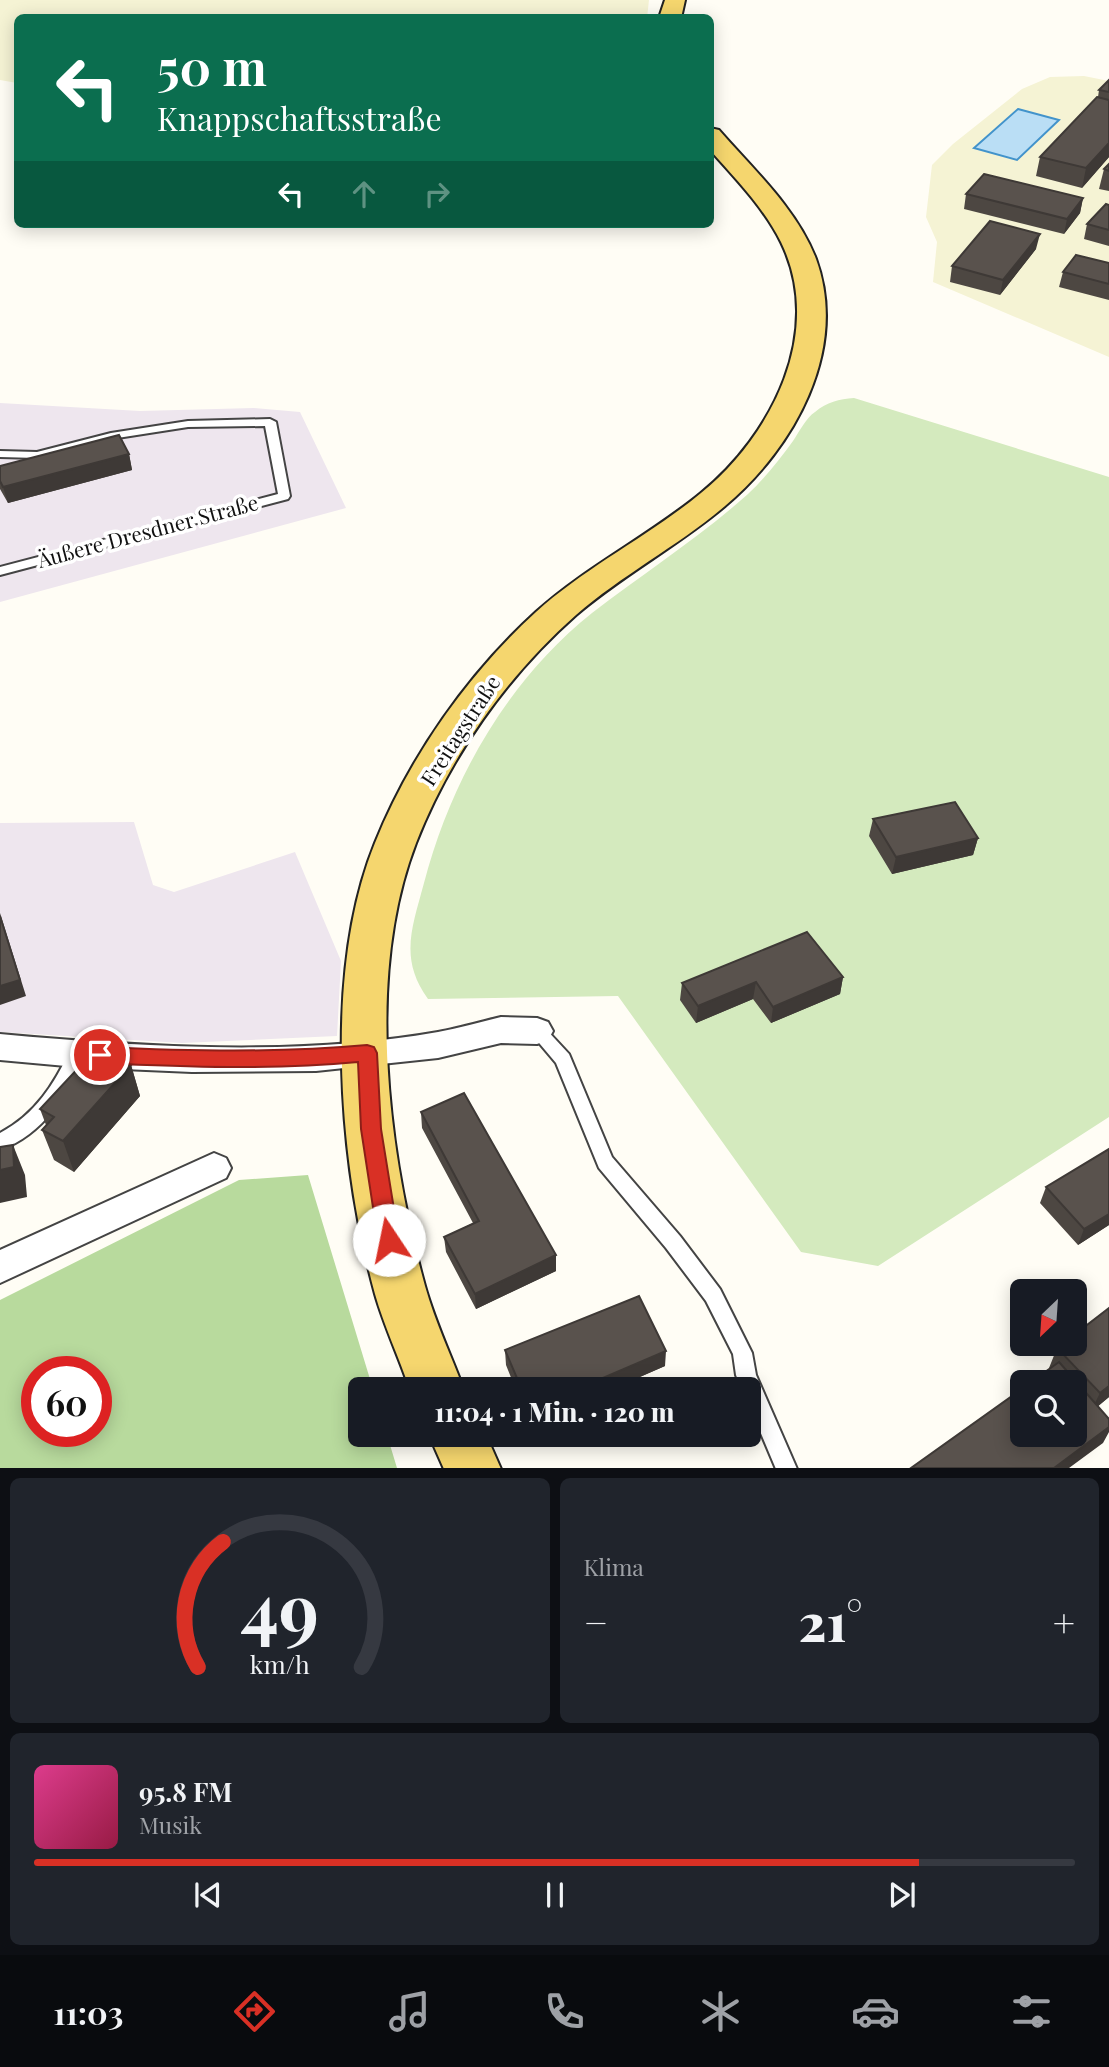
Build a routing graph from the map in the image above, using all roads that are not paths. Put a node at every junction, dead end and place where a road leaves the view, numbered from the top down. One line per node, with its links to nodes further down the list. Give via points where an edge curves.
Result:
1 (714, 140): 6 (main road, Freitagstraße, via 770,205 803,260 811,299 809,352 784,417 729,486 550,620 475,701 439,757 393,847 374,911 365,980)
2 (0, 454): 3 (lane, Äußere Dresdner Straße, via 37,456 111,436 188,424 270,422 284,496)
3 (0, 572)
4 (537, 1031): 6 (street, via 501,1030 438,1045); 14 (lane, via 563,1059 605,1162 713,1295 742,1353 746,1375)
5 (0, 1047): 7 (street)
6 (367, 1053): 7 (street, via 192,1059); 11 (main road, Freitagstraße, via 383,1215 400,1289)
7 (78, 1055): 8 (lane, via 63,1088 42,1112 16,1135)
8 (0, 1142)
9 (214, 1168): 10 (street)
10 (0, 1266)
11 (432, 1377)
12 (463, 1447): 13 (main road)
13 (473, 1468)
14 (787, 1468)

